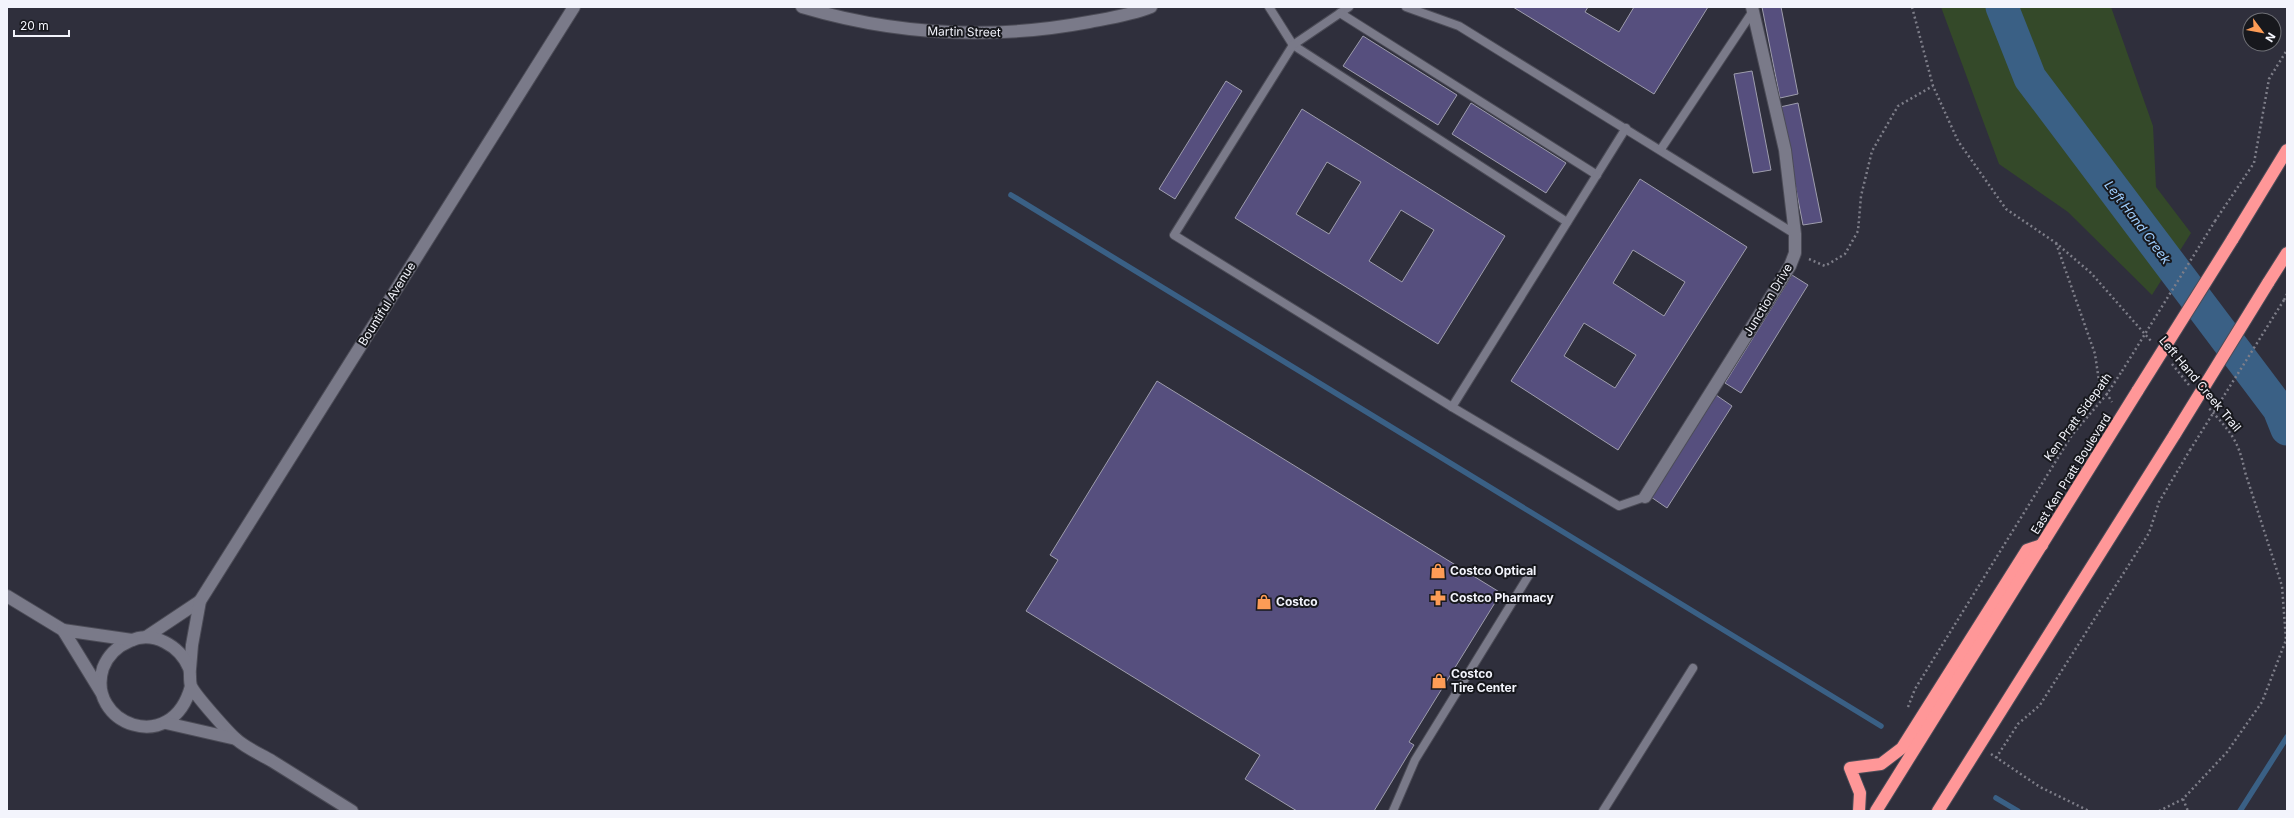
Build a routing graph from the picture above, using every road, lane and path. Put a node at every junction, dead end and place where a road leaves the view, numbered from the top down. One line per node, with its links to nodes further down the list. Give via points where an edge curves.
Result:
1 (574, 7): 34 (street, Bountiful Avenue)
2 (802, 7): 3 (street, Martin Street, via 843,19 913,31 983,34 1054,28)
3 (1151, 7)
4 (1269, 7): 10 (lane)
5 (1348, 7): 9 (lane)
6 (1406, 7): 13 (lane, via 1459,26)
7 (1912, 7): 12 (path, Left Hand Creek Trail)
8 (1752, 9): 14 (lane); 18 (street, Junction Drive, via 1785,150)
9 (1340, 13): 10 (lane); 16 (lane)
10 (1293, 45): 17 (lane); 28 (lane, via 1174,235)
11 (2287, 50): 26 (path, Ken Pratt Sidepath, bridge, via 2269,79 2254,163)
12 (1933, 86): 19 (path, Left Hand Creek Trail, via 1958,141 2006,209); 20 (path, via 1898,106 1872,151 1861,196 1858,231 1846,254 1825,266)
13 (1626, 128): 14 (lane); 16 (lane)
14 (1661, 149): 18 (lane)
15 (2287, 150): 29 (highway, East Ken Pratt Boulevard, bridge)
16 (1597, 175): 17 (lane)
17 (1567, 222): 28 (lane)
18 (1795, 234): 20 (street, Junction Drive)
19 (2056, 243): 23 (path, Left Hand Creek Trail, via 2091,273); 26 (path, via 2095,354 2097,380 2100,388)
20 (1795, 253): 30 (street, Junction Drive, via 1790,266)
21 (2287, 253): 46 (highway, bridge)
22 (2287, 294): 47 (path, bridge, via 2159,502 2149,533 2040,705 2018,724)
23 (2153, 343)
24 (2169, 361): 25 (path, Left Hand Creek Trail)
25 (2194, 391)
26 (2108, 394): 29 (path); 43 (path, Ken Pratt Sidepath, via 2072,435 1915,689)
27 (2205, 403): 38 (path, Left Hand Creek Trail, via 2236,439 2241,453 2282,586)
28 (1452, 407): 30 (lane, via 1619,506)
29 (2122, 419): 31 (highway, East Ken Pratt Boulevard)
30 (1645, 497)
31 (2042, 545): 52 (highway, via 2027,550 1902,748 1881,764 1850,768 1860,793); 53 (highway, East Ken Pratt Boulevard)
32 (1530, 575): 50 (lane, via 1415,760)
33 (7, 596): 35 (street)
34 (200, 601): 36 (street); 40 (street)
35 (63, 630): 37 (street); 42 (street)
36 (146, 637): 37 (street); 40 (street, via 159,639 172,646 183,656)
37 (132, 640): 42 (street, via 119,646 103,668)
38 (2286, 640): 48 (path, via 2262,702 2227,752)
39 (1693, 668): 51 (lane)
40 (190, 670): 41 (street)
41 (191, 686): 44 (street, via 187,701 178,714); 45 (street)
42 (103, 696): 44 (street, via 110,710 121,720 136,726 151,727)
43 (1906, 714)
44 (166, 723): 45 (street)
45 (236, 739): 49 (street)
46 (1979, 745): 47 (path); 54 (highway)
47 (1996, 758): 55 (path, via 2040,787)
48 (2182, 799): 56 (path); 57 (path)
49 (352, 811)
50 (1393, 811)
51 (1603, 811)
52 (1859, 811)
53 (1876, 811)
54 (1938, 811)
55 (2089, 811)
56 (2159, 811)
57 (2188, 811)

